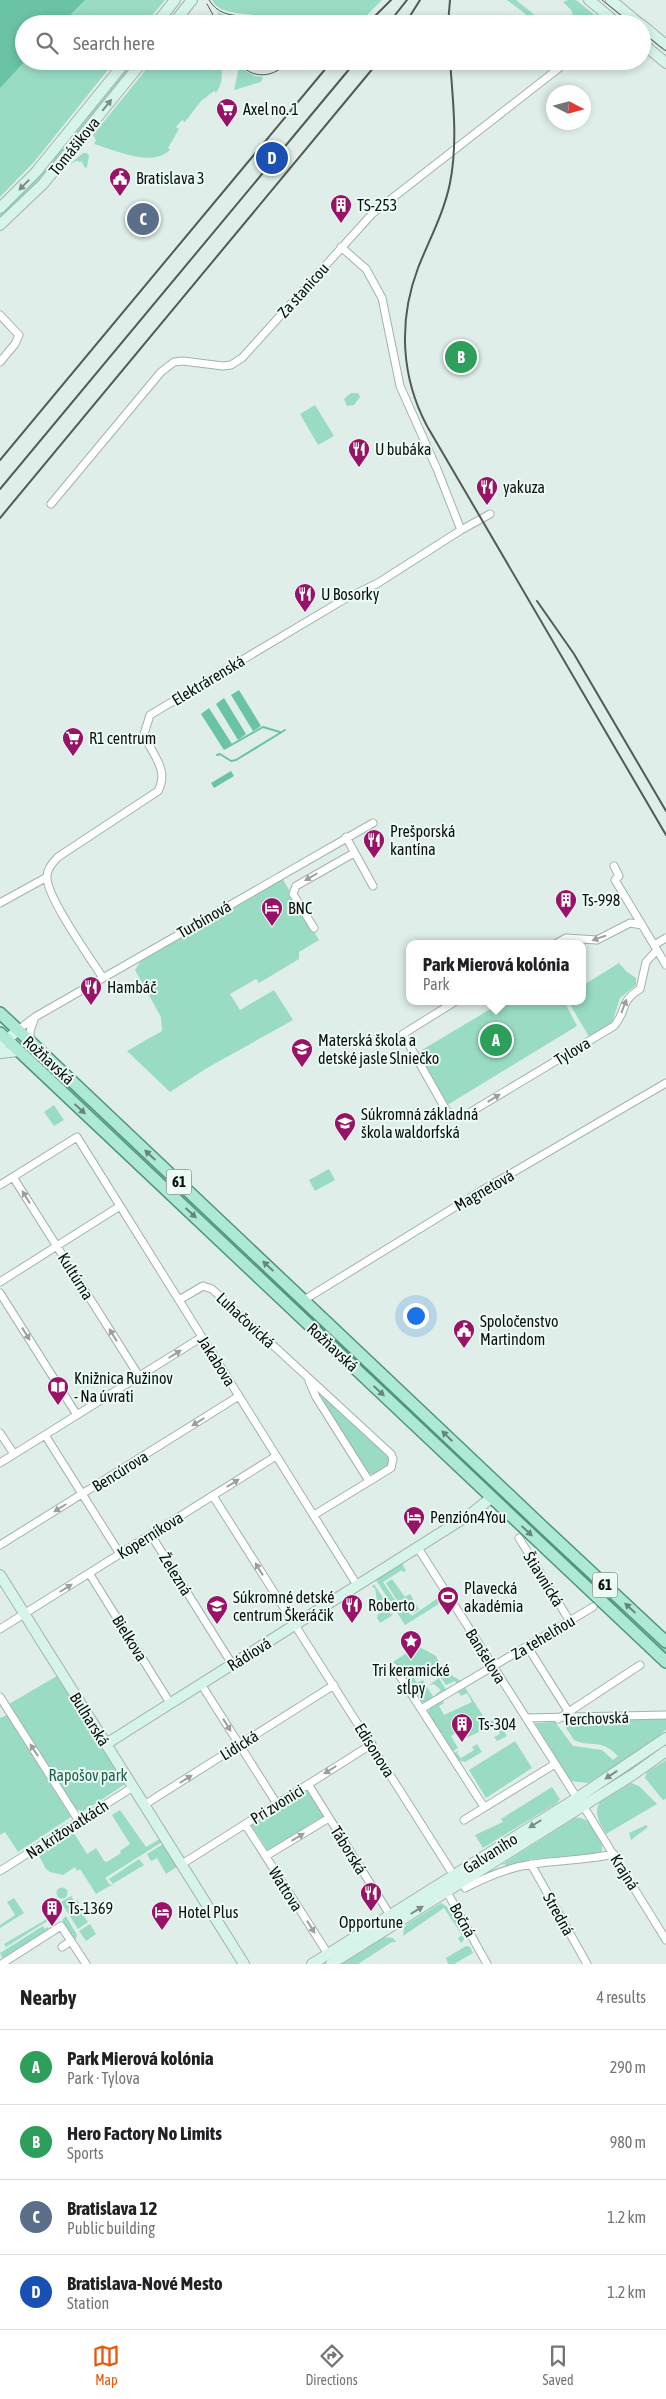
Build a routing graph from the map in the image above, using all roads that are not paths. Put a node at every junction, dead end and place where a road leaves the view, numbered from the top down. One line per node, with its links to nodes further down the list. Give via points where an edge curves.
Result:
1 (175, 0): 6 (main road)
2 (192, 0): 7 (main road)
3 (589, 0): 8 (main road)
4 (611, 0): 5 (main road)
5 (626, 12): 9 (street); 10 (main road)
6 (163, 15)
7 (180, 15)
8 (607, 15)
9 (624, 15)
10 (629, 15)
11 (651, 33): 12 (main road)
12 (666, 45)
13 (651, 50): 14 (main road)
14 (666, 63)
15 (119, 70): 18 (main road, Tomášikova, one-way to 18, via 36,172)
16 (136, 70): 19 (main road, Tomášikova, one-way to 16, via 43,184)
17 (556, 70): 20 (street, Za stanicou, via 372,214)
18 (0, 208)
19 (0, 225)
20 (341, 247): 23 (street, Za stanicou, via 236,362 223,366 178,362 161,372); 25 (street, via 366,269 382,298 400,386)
21 (0, 316): 22 (street, via 18,335)
22 (0, 362)
23 (51, 504)
24 (490, 514): 25 (street, Elektrárenská)
25 (461, 530): 30 (street, Elektrárenská, via 378,583 335,604 150,715 144,734 162,770 163,782 158,791 58,856)
26 (373, 823): 27 (street, Turbínová)
27 (346, 837): 28 (street); 39 (street, Turbínová)
28 (354, 853): 31 (street); 34 (street, one-way to 34, via 296,886 293,894)
29 (614, 866): 33 (street, via 619,876 615,880)
30 (47, 877): 32 (street); 39 (street, via 52,895)
31 (373, 886)
32 (0, 903)
33 (642, 925): 36 (street, one-way to 36, via 630,923 597,940); 37 (street)
34 (314, 928)
35 (666, 938): 37 (street)
36 (562, 940)
37 (655, 947): 38 (street); 40 (street, Tylova, one-way to 37, via 408,1029 404,1037 450,1117 464,1116 614,1026 627,997 640,989 646,962)
38 (666, 965)
39 (103, 978): 42 (street, Turbínová)
40 (449, 1005)
41 (0, 1013): 43 (main road, Rožňavská / 61)
42 (35, 1017): 43 (street, Turbínová); 45 (street)
43 (18, 1030): 44 (main road); 45 (main road, Rožňavská / 61)
44 (2, 1039): 46 (main road, Rožňavská / 61)
45 (30, 1041): 56 (main road, Rožňavská / 61, one-way to 45)
46 (19, 1051): 47 (main road); 57 (main road, Rožňavská / 61, one-way to 57)
47 (0, 1053)
48 (666, 1083): 56 (street, Magnetová)
49 (13, 1177): 50 (street); 51 (street, Jakabova, via 77,1137); 52 (street, Kultúrna, one-way to 49)
50 (0, 1185)
51 (120, 1206): 52 (street); 55 (street, Jakabova)
52 (57, 1246): 53 (street); 59 (street, Kultúrna, one-way to 52)
53 (0, 1282)
54 (0, 1293): 63 (street, one-way to 63)
55 (179, 1300): 58 (street, Jakabova); 60 (street, Luhačovická, via 203,1286 212,1289)
56 (304, 1300): 57 (main road); 62 (main road, Rožňavská / 61)
57 (293, 1310): 64 (main road, Rožňavská / 61, one-way to 64)
58 (202, 1337): 59 (street, one-way to 58); 61 (street, Jakabova)
59 (139, 1376): 63 (street)
60 (308, 1377): 72 (street, Luhačovická, via 316,1397); 72 (street, Luhačovická, via 391,1454 390,1468)
61 (239, 1396): 68 (street, Jakabova); 73 (street, Bencúrova, one-way to 73)
62 (416, 1406): 64 (street); 71 (main road, Rožňavská / 61, one-way to 62)
63 (77, 1415): 66 (street)
64 (405, 1415): 70 (main road, Rožňavská / 61)
65 (0, 1433): 67 (street)
66 (45, 1435): 67 (street); 73 (street)
67 (14, 1454): 69 (street)
68 (276, 1456): 74 (street, Koperníkova, one-way to 68); 77 (street, Jakabova)
69 (0, 1463)
70 (461, 1468): 71 (main road); 75 (main road, Rožňavská / 61)
71 (482, 1469): 75 (main road); 76 (main road, Rožňavská / 61)
72 (369, 1481): 77 (street, Luhačovická)
73 (82, 1494): 80 (street, Bencúrova, one-way to 80); 82 (street)
74 (213, 1496): 78 (street, Koperníkova); 89 (street, Edisonova, one-way to 74)
75 (491, 1498): 76 (main road, via 506,1499); 81 (main road, Rádiová); 93 (main road, Rožňavská / 61, one-way to 93)
76 (525, 1511): 91 (main road, Rožňavská / 61, one-way to 76)
77 (314, 1516): 85 (street, Jakabova)
78 (151, 1534): 82 (street, Koperníkova); 94 (street, Železná)
79 (518, 1538): 88 (street, Štiavnická)
80 (0, 1545)
81 (418, 1548): 85 (main road, Rádiová); 97 (street, Banšelova)
82 (120, 1554): 83 (street, Koperníkova)
83 (89, 1574): 87 (street, Koperníkova, one-way to 83); 101 (street, Bielkova)
84 (0, 1575): 87 (main road, Bulharská)
85 (357, 1585): 89 (main road, Rádiová)
86 (593, 1607): 88 (street, Za tehelňou)
87 (24, 1614): 90 (street, Koperníkova); 108 (main road, Bulharská)
88 (570, 1620): 92 (street, Za tehelňou)
89 (295, 1625): 94 (main road, Rádiová); 99 (street, Edisonova)
90 (0, 1629)
91 (666, 1642)
92 (527, 1646): 97 (street, Za tehelňou); 103 (street)
93 (666, 1662)
94 (232, 1664): 98 (main road, Rádiová)
95 (640, 1665): 103 (street)
96 (394, 1667): 102 (street)
97 (493, 1667): 102 (street, Za tehelňou); 105 (street, Banšelova)
98 (201, 1684): 101 (main road, Rádiová); 109 (street, one-way to 109)
99 (334, 1685): 109 (street, Lidická); 110 (street, Edisonova)
100 (0, 1697): 121 (street, one-way to 100)
101 (170, 1703): 108 (main road, Rádiová)
102 (422, 1709): 118 (street)
103 (568, 1711): 106 (street)
104 (666, 1715): 106 (street, Terchovská)
105 (526, 1718): 106 (street, Terchovská); 112 (street, Banšelova)
106 (558, 1719)
107 (666, 1738): 115 (main road, Galvaniho, one-way to 115)
108 (106, 1744): 114 (main road, Bulharská)
109 (240, 1744): 116 (street); 117 (street, Lidická, one-way to 109)
110 (372, 1744): 113 (street, Pri zvonici, one-way to 113); 128 (street, Edisonova)
111 (666, 1751): 115 (main road, Galvaniho)
112 (555, 1764): 115 (street, Banšelova); 118 (street)
113 (308, 1784): 116 (street, Pri zvonici); 119 (street, Táborská)
114 (133, 1787): 117 (main road, Bulharská); 121 (street, Na križovatkách)
115 (580, 1802): 123 (street, Krajná); 128 (main road, Galvaniho, one-way to 128); 130 (main road, Galvaniho)
116 (277, 1804): 122 (street, Pri zvonici)
117 (144, 1805): 125 (main road, Bulharská)
118 (484, 1807): 120 (street)
119 (330, 1818): 124 (street, one-way to 119); 131 (street, Táborská)
120 (464, 1820)
121 (79, 1821): 127 (street, Na križovatkách)
122 (245, 1824): 124 (street, Wattova); 125 (street, Pri zvonici)
123 (614, 1854): 126 (street, Galvaniho); 132 (street, Krajná)
124 (266, 1856): 135 (street, Wattova, one-way to 135)
125 (182, 1864): 138 (main road, Bulharská)
126 (531, 1864): 129 (street, Galvaniho, via 486,1876); 141 (street, Stredná)
127 (0, 1871)
128 (454, 1875): 130 (street, Bočná); 131 (main road, Galvaniho)
129 (465, 1888)
130 (447, 1892): 135 (main road, Galvaniho, one-way to 130); 140 (street, Bočná)
131 (390, 1915): 135 (main road, Galvaniho)
132 (666, 1940)
133 (71, 1942): 134 (street); 136 (street, via 60,1926); 137 (street)
134 (62, 1947)
135 (329, 1959): 139 (main road, Galvaniho)
136 (2, 1963)
137 (86, 1964)
138 (244, 1964)
139 (312, 1964)
140 (487, 1964)
141 (587, 1964)

